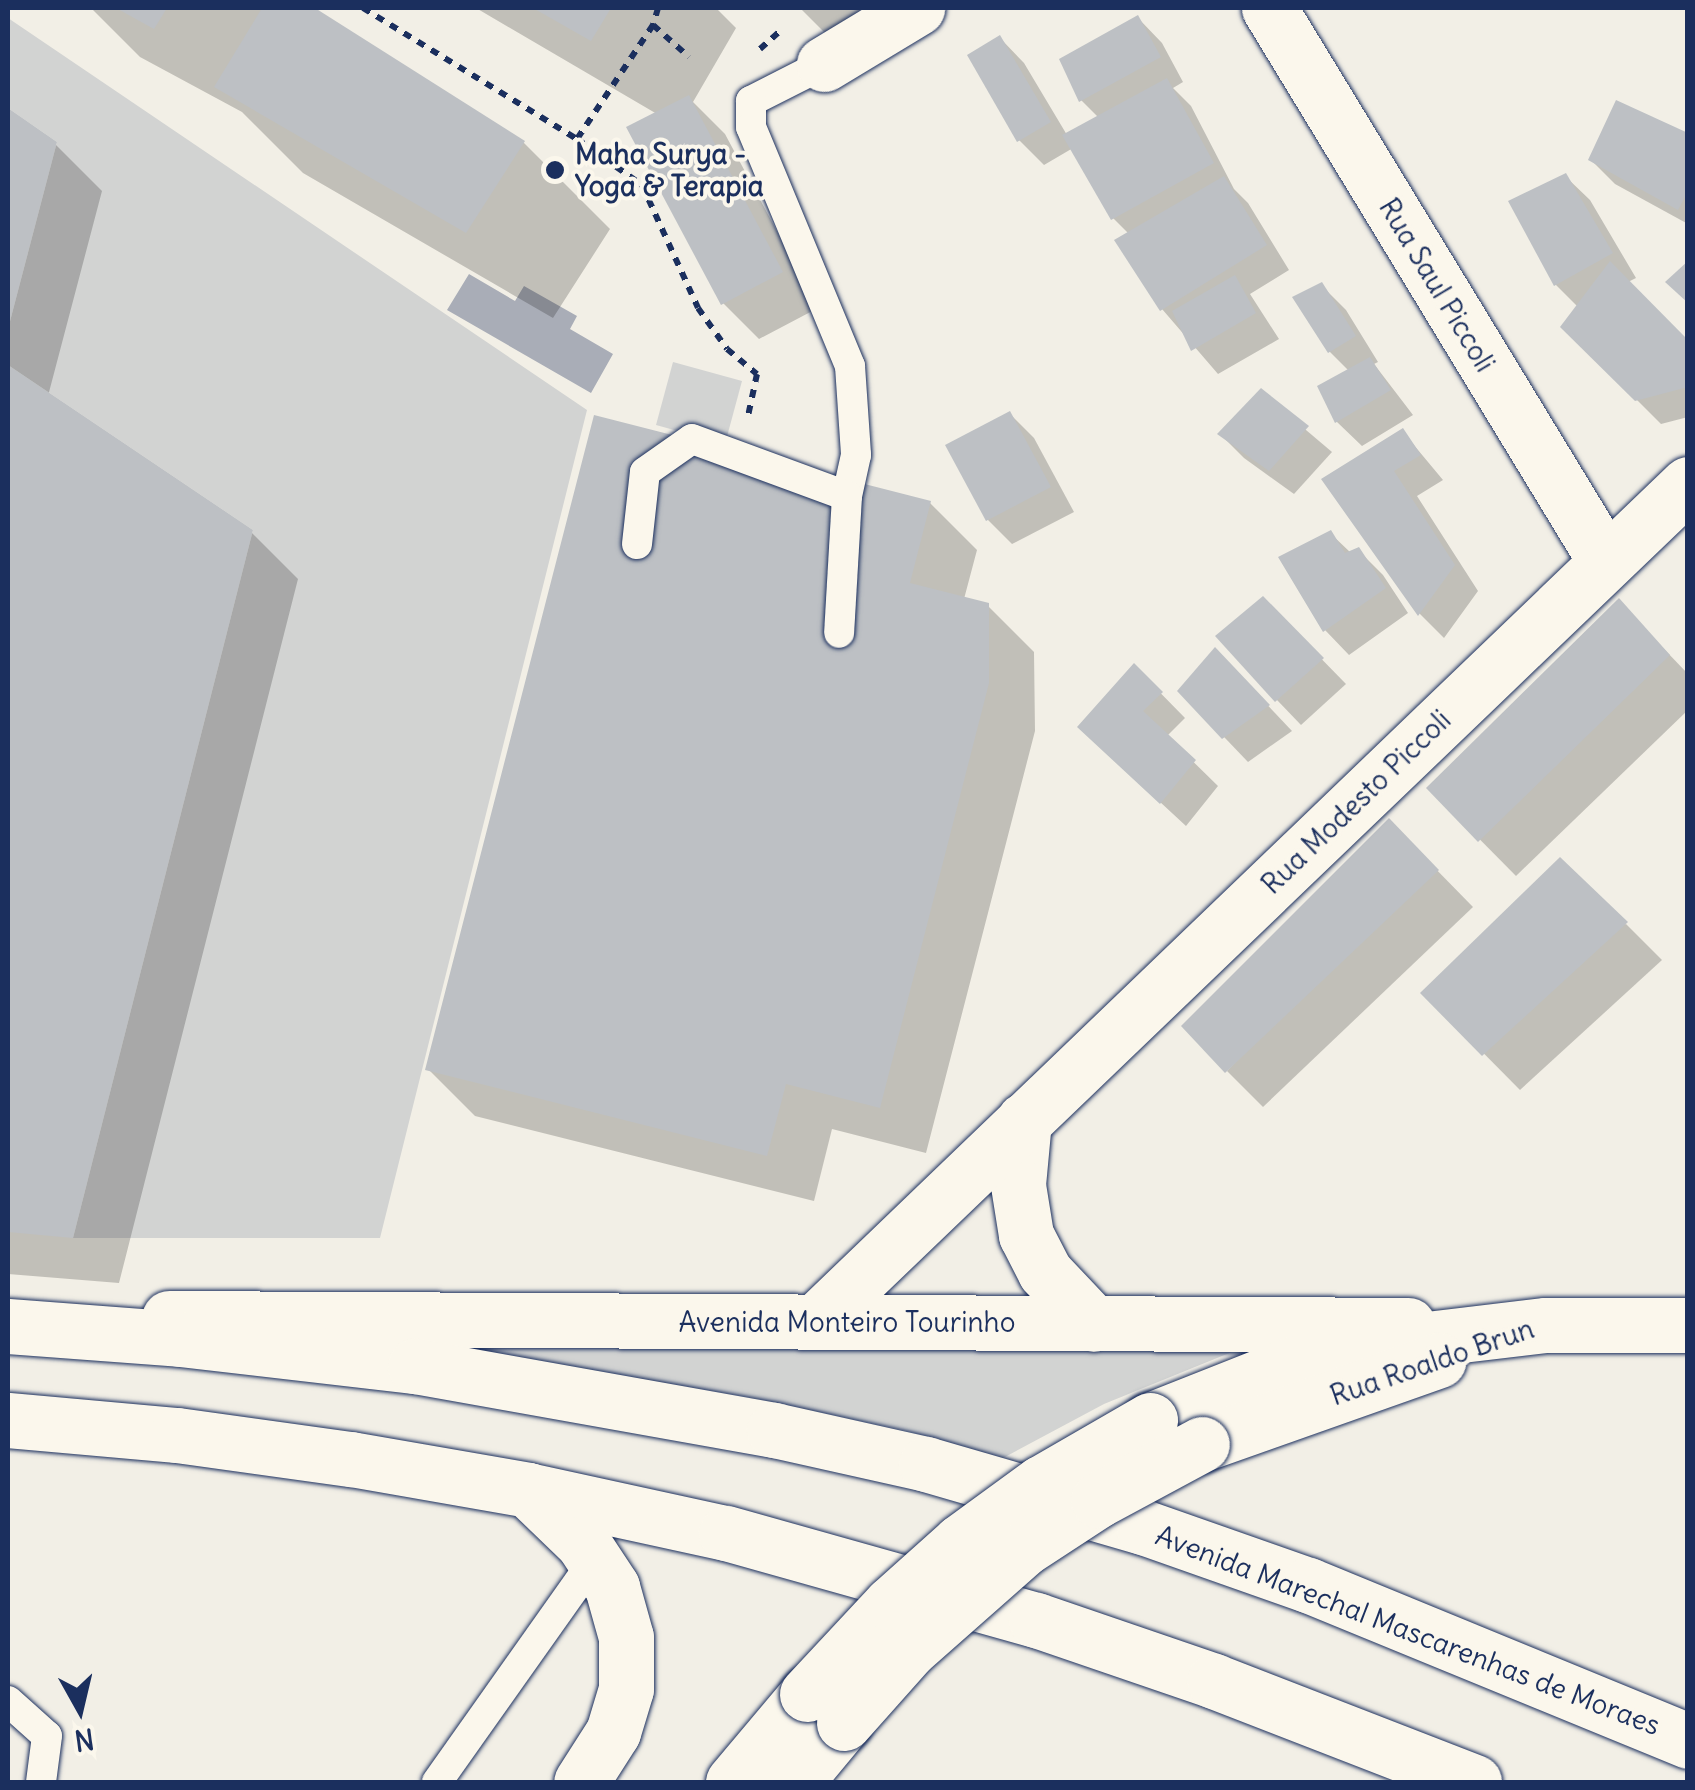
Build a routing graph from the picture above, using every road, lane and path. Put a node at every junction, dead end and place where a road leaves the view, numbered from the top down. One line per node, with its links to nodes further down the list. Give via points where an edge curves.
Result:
1 (363, 8): 8 (path)
2 (658, 8): 5 (path)
3 (917, 8): 7 (main road)
4 (1268, 8): 13 (main road, Rua Saul Piccoli)
5 (653, 25): 6 (path); 8 (path)
6 (689, 57)
7 (824, 64): 11 (lane, via 752,101 751,127 850,366 856,454)
8 (577, 138): 9 (path, via 642,185 698,308 727,349 757,374)
9 (746, 424)
10 (1688, 484): 13 (main road, Rua Modesto Piccoli)
11 (847, 496): 12 (lane, via 692,439 644,472); 14 (lane)
12 (638, 544)
13 (1606, 562): 15 (main road, Rua Modesto Piccoli)
14 (839, 633)
15 (1024, 1120): 17 (main road, Rua Modesto Piccoli); 18 (main road, via 1018,1184 1026,1235 1044,1272)
16 (8, 1317): 17 (main road, Avenida Monteiro Tourinho)
17 (814, 1322): 18 (main road, Avenida Monteiro Tourinho)
18 (1094, 1324): 19 (main road, Avenida Monteiro Tourinho)
19 (1546, 1325): 20 (main road, Avenida Monteiro Tourinho); 26 (main road, Rua Roaldo Brun, bridge, via 1202,1444 1024,1548 909,1650); 26 (main road, Rua Roaldo Brun, bridge, via 1352,1348 1292,1364 1150,1420 1042,1482 960,1542 891,1604)
20 (1688, 1325)
21 (8, 1326): 27 (main road, Avenida Marechal Mascarenhas de Moraes, via 415,1366 926,1464 1144,1526 1308,1585)
22 (8, 1420): 23 (main road, via 196,1438)
23 (528, 1490): 24 (main road); 33 (main road, via 744,1538 1036,1620 1214,1680)
24 (594, 1560): 29 (lane); 30 (main road, via 612,1587 626,1637 626,1689 613,1732)
25 (8, 1702): 28 (lane, via 47,1736)
26 (826, 1709): 31 (main road, Rua Roaldo Brun); 32 (main road, Rua Roaldo Brun)
27 (1688, 1740)
28 (42, 1782)
29 (437, 1782)
30 (581, 1782)
31 (733, 1782)
32 (795, 1782)
33 (1474, 1782)

